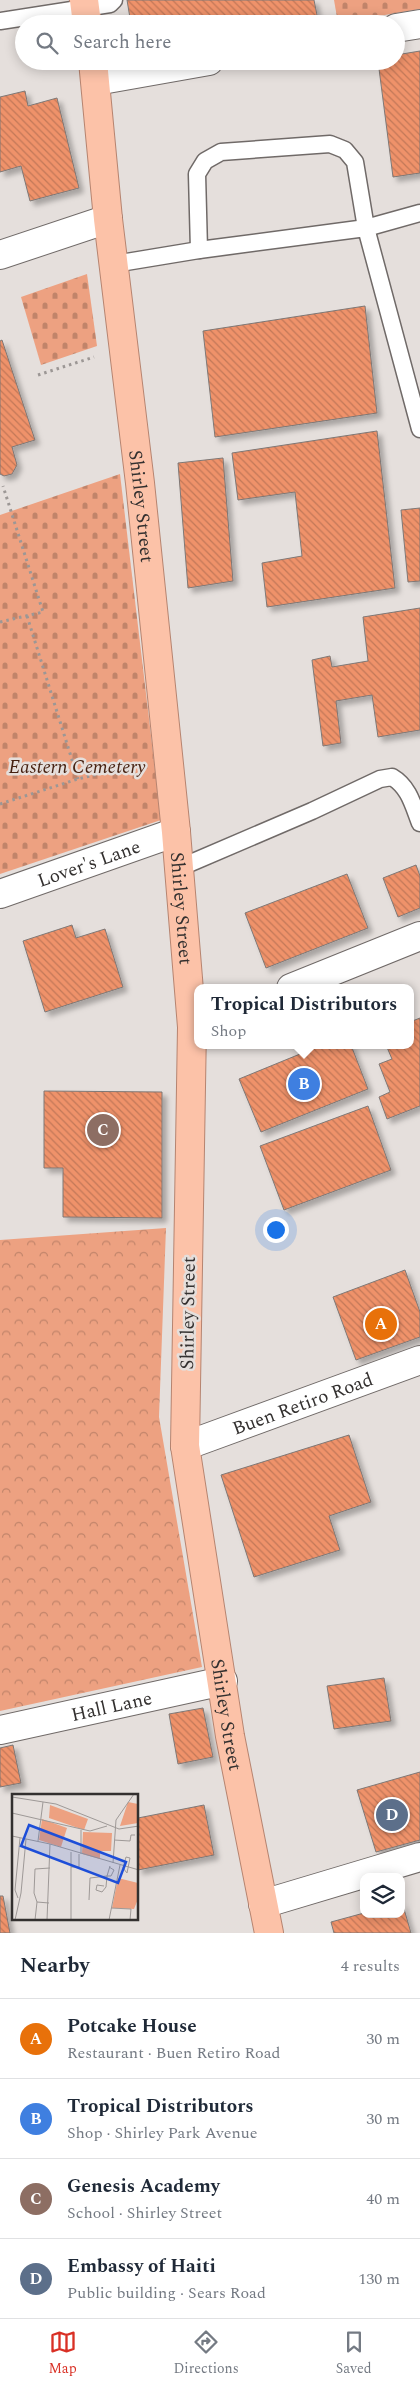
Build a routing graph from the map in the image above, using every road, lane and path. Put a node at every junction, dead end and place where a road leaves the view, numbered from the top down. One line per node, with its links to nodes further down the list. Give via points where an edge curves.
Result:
1 (114, 0): 2 (lane)
2 (85, 10): 3 (lane)
3 (46, 15)
4 (15, 19): 5 (lane)
5 (0, 21)
6 (420, 24): 7 (street)
7 (405, 26)
8 (95, 71): 10 (highway, Shirley Street)
9 (420, 213): 11 (lane)
10 (108, 219): 13 (street); 14 (highway, Shirley Street)
11 (366, 228): 12 (lane); 12 (lane, via 355,162 345,150 330,144 221,152 205,161 197,174); 17 (lane)
12 (199, 250): 14 (lane)
13 (0, 255)
14 (114, 264): 25 (highway, Shirley Street)
15 (95, 357): 16 (path)
16 (38, 375)
17 (420, 429)
18 (3, 486): 19 (path, via 43,612)
19 (26, 616): 20 (path); 22 (path)
20 (0, 622)
21 (145, 763): 22 (path)
22 (78, 779): 23 (path)
23 (0, 804)
24 (420, 823): 26 (lane, via 402,783 392,777 380,779)
25 (176, 832): 26 (highway, Shirley Street); 27 (street, Lover's Lane)
26 (179, 868): 30 (highway, Shirley Street)
27 (0, 894)
28 (420, 936): 29 (street)
29 (301, 984)
30 (194, 1016)
31 (194, 1049): 33 (highway, Shirley Street)
32 (420, 1360): 33 (street, Buen Retiro Road)
33 (185, 1446): 34 (highway, Shirley Street)
34 (223, 1681): 35 (street, Hall Lane); 37 (highway, Shirley Street, via 230,1736)
35 (0, 1730)
36 (420, 1857): 37 (street)
37 (263, 1904): 38 (highway, Shirley Street)
38 (268, 1933)

